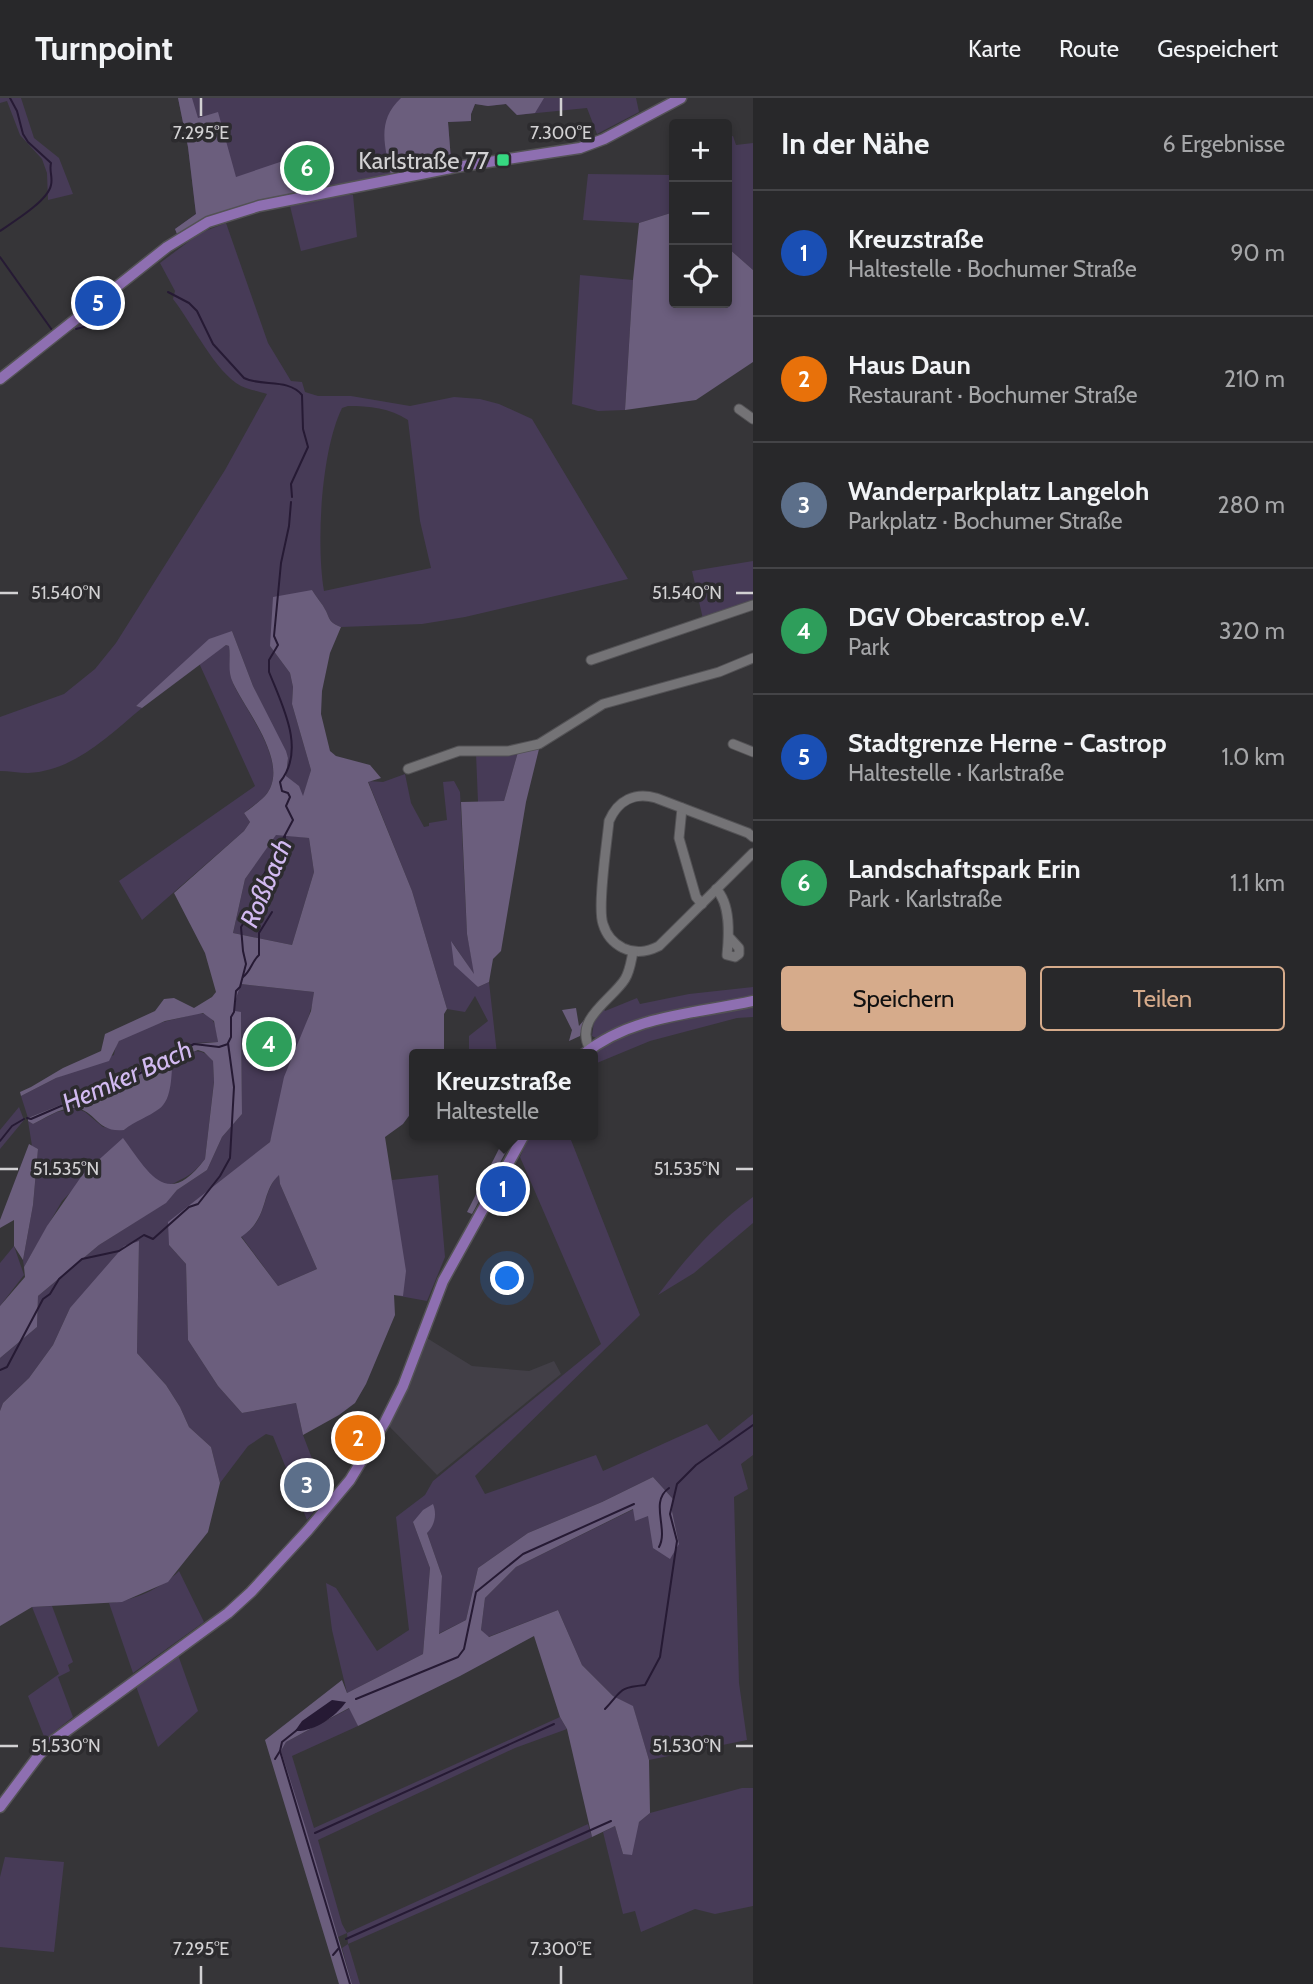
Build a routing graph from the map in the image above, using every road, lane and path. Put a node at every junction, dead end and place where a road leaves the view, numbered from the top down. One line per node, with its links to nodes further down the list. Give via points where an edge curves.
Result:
1 (681, 98): 2 (main road, via 580,148 258,206 208,222 167,247)
2 (0, 379)
3 (739, 409): 4 (street)
4 (753, 419)
5 (753, 605): 7 (street)
6 (753, 658): 10 (street, via 603,704 539,744 508,751 459,751)
7 (591, 660)
8 (733, 744): 9 (street)
9 (753, 752)
10 (408, 769)
11 (682, 808): 12 (street); 15 (street, via 680,838); 17 (street, via 638,796 619,804 609,821 601,917 611,939)
12 (753, 837)
13 (753, 853): 14 (street)
14 (716, 889): 15 (street); 16 (street, via 724,902)
15 (702, 904): 17 (street, via 659,946)
16 (729, 937)
17 (633, 952): 19 (street, via 626,977 588,1024)
18 (753, 1001): 20 (main road, via 646,1022)
19 (587, 1049)
20 (592, 1049)
21 (521, 1140): 22 (main road, via 443,1281 403,1386 350,1480 251,1592 54,1740)
22 (0, 1807)

